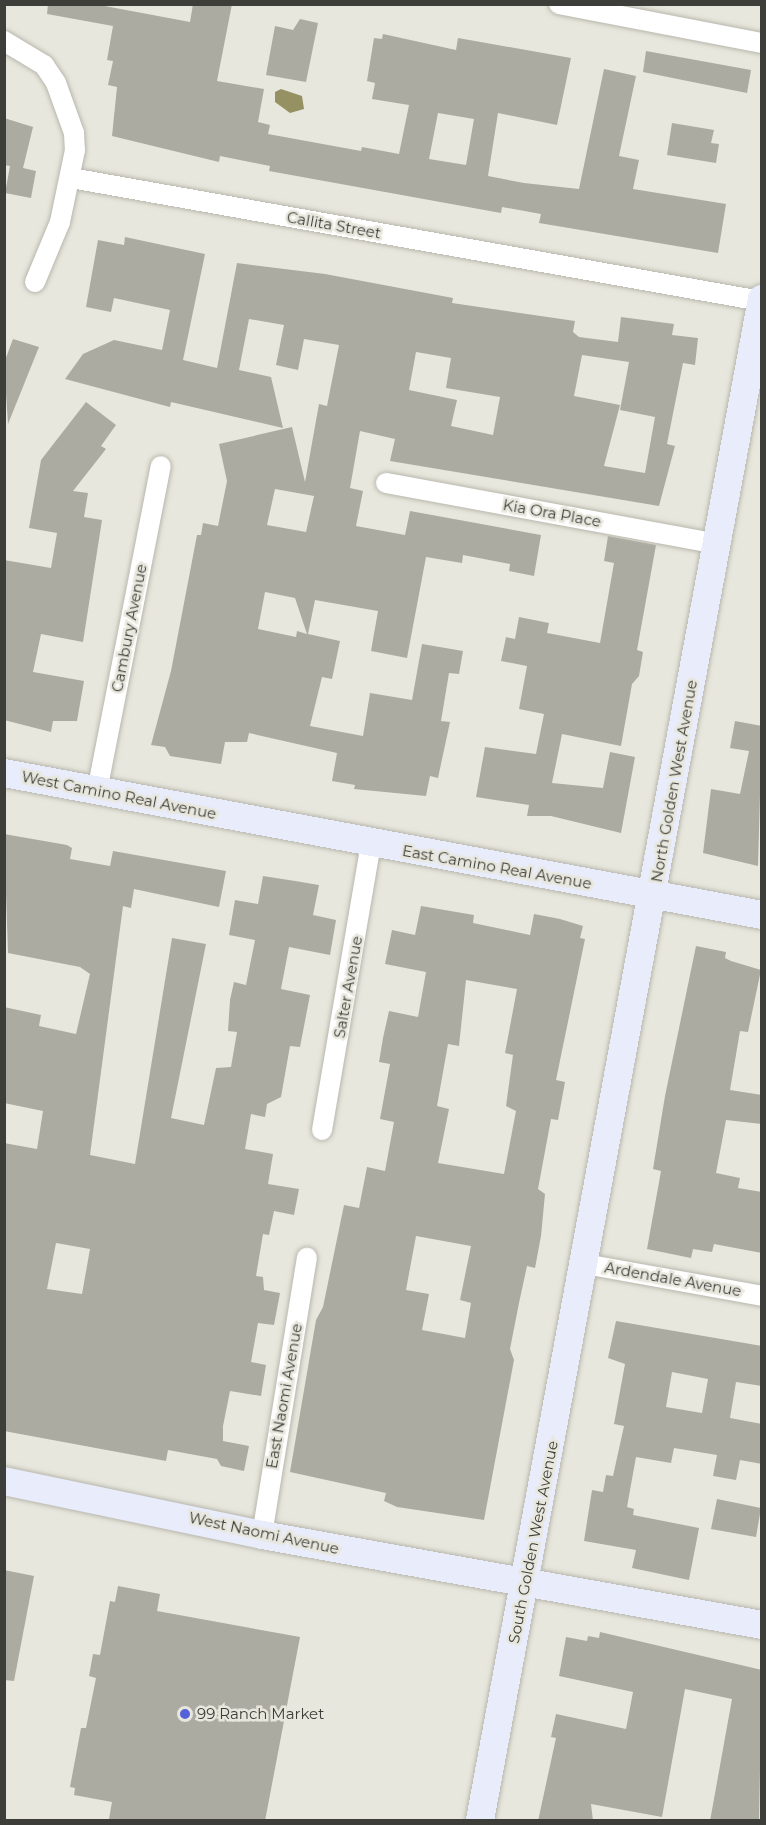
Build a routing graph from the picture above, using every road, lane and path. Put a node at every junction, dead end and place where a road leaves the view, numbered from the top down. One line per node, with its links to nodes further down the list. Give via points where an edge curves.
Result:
1 (559, 4): 3 (street)
2 (4, 41): 4 (street, via 44,65 57,82 74,133)
3 (762, 43)
4 (70, 178): 5 (street, via 51,250); 6 (street, Callita Street)
5 (35, 282)
6 (761, 300): 7 (street, North Golden West Avenue)
7 (753, 395): 10 (street, North Golden West Avenue)
8 (161, 465): 12 (street, Cambury Avenue)
9 (386, 483): 10 (street, Kia Ora Place)
10 (718, 543): 15 (street, North Golden West Avenue)
11 (4, 773): 12 (street, West Camino Real Avenue)
12 (98, 791): 13 (street, West Camino Real Avenue)
13 (233, 817): 14 (street, East Camino Real Avenue)
14 (371, 844): 15 (street, East Camino Real Avenue); 17 (street, Salter Avenue)
15 (654, 896): 16 (street, East Camino Real Avenue); 19 (street, North Golden West Avenue)
16 (762, 915)
17 (322, 1130)
18 (307, 1258): 22 (street, East Naomi Avenue)
19 (585, 1264): 20 (street, Ardendale Avenue); 23 (street, South Golden West Avenue)
20 (762, 1296)
21 (4, 1481): 22 (street, West Naomi Avenue)
22 (262, 1535): 23 (street, West Naomi Avenue)
23 (524, 1582): 24 (street); 25 (street, South Golden West Avenue)
24 (762, 1625)
25 (480, 1821)

